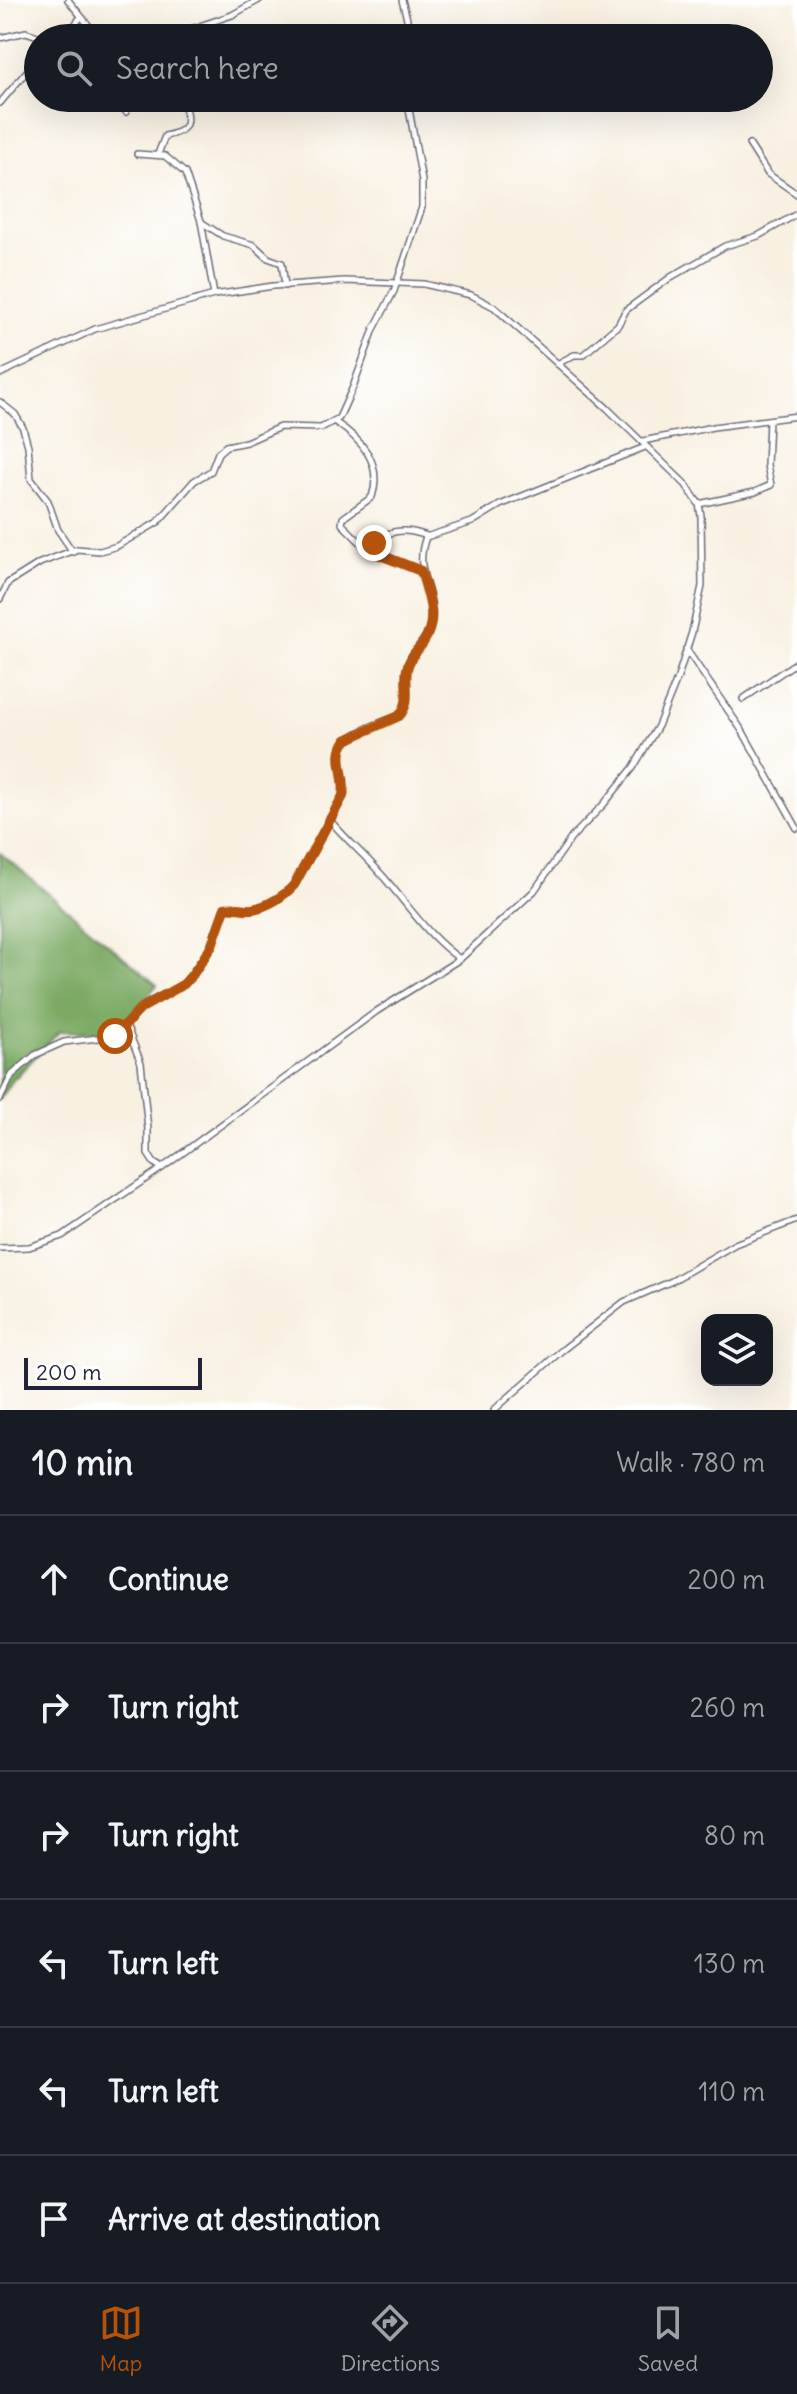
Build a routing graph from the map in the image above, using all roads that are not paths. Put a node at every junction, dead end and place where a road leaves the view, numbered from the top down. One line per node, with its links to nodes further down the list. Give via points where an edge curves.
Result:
1 (68, 0): 4 (street)
2 (259, 0): 7 (street)
3 (402, 0): 8 (street)
4 (80, 18): 5 (street); 6 (street)
5 (76, 24)
6 (86, 24)
7 (208, 24)
8 (407, 24)
9 (24, 32): 10 (street)
10 (0, 38)
11 (24, 72): 12 (street)
12 (0, 103)
13 (186, 112): 17 (street, via 186,126 165,136)
14 (410, 112): 21 (street, via 422,207)
15 (749, 144): 18 (street, via 768,174)
16 (137, 154): 17 (street)
17 (158, 154): 20 (street, via 185,173)
18 (797, 194)
19 (797, 214): 24 (street, via 673,275 626,310 618,325 583,355)
20 (201, 221): 22 (street, via 282,263); 23 (street)
21 (397, 282): 22 (street); 24 (street, via 441,286 485,301); 29 (street)
22 (285, 286): 23 (street)
23 (214, 295): 25 (street, via 95,329)
24 (557, 364): 30 (street)
25 (0, 374)
26 (0, 402): 34 (street, via 23,428 33,484 48,501)
27 (797, 416): 28 (street)
28 (769, 420): 30 (street); 31 (street, via 771,485)
29 (335, 422): 33 (street, via 358,438 374,468 372,497 341,521); 34 (street, via 316,430 280,427 226,446 211,471 194,481 158,522 117,546)
30 (644, 444): 31 (street); 32 (street, via 472,522)
31 (699, 504): 37 (street, via 702,594)
32 (428, 536): 33 (street, via 399,529 378,538); 35 (street)
33 (368, 550): 35 (street)
34 (73, 552): 36 (street, via 16,577)
35 (421, 571): 40 (street, via 431,622 407,667 403,712 341,745 345,790)
36 (0, 599)
37 (686, 649): 41 (street, via 743,732); 42 (street, via 663,715 624,781 572,837 534,891)
38 (797, 662): 39 (street)
39 (743, 699)
40 (329, 819): 42 (street, via 434,939); 43 (street, via 289,890 252,909 225,908 212,945 193,974 146,1004)
41 (797, 828)
42 (460, 959): 45 (street, via 377,1011)
43 (126, 1025): 44 (street, via 115,1036 79,1038 47,1048 12,1075); 45 (street, via 141,1063 148,1154)
44 (0, 1099)
45 (162, 1168): 47 (street, via 62,1236 29,1247)
46 (797, 1220): 48 (street, via 735,1244 624,1302)
47 (0, 1248)
48 (494, 1410)

